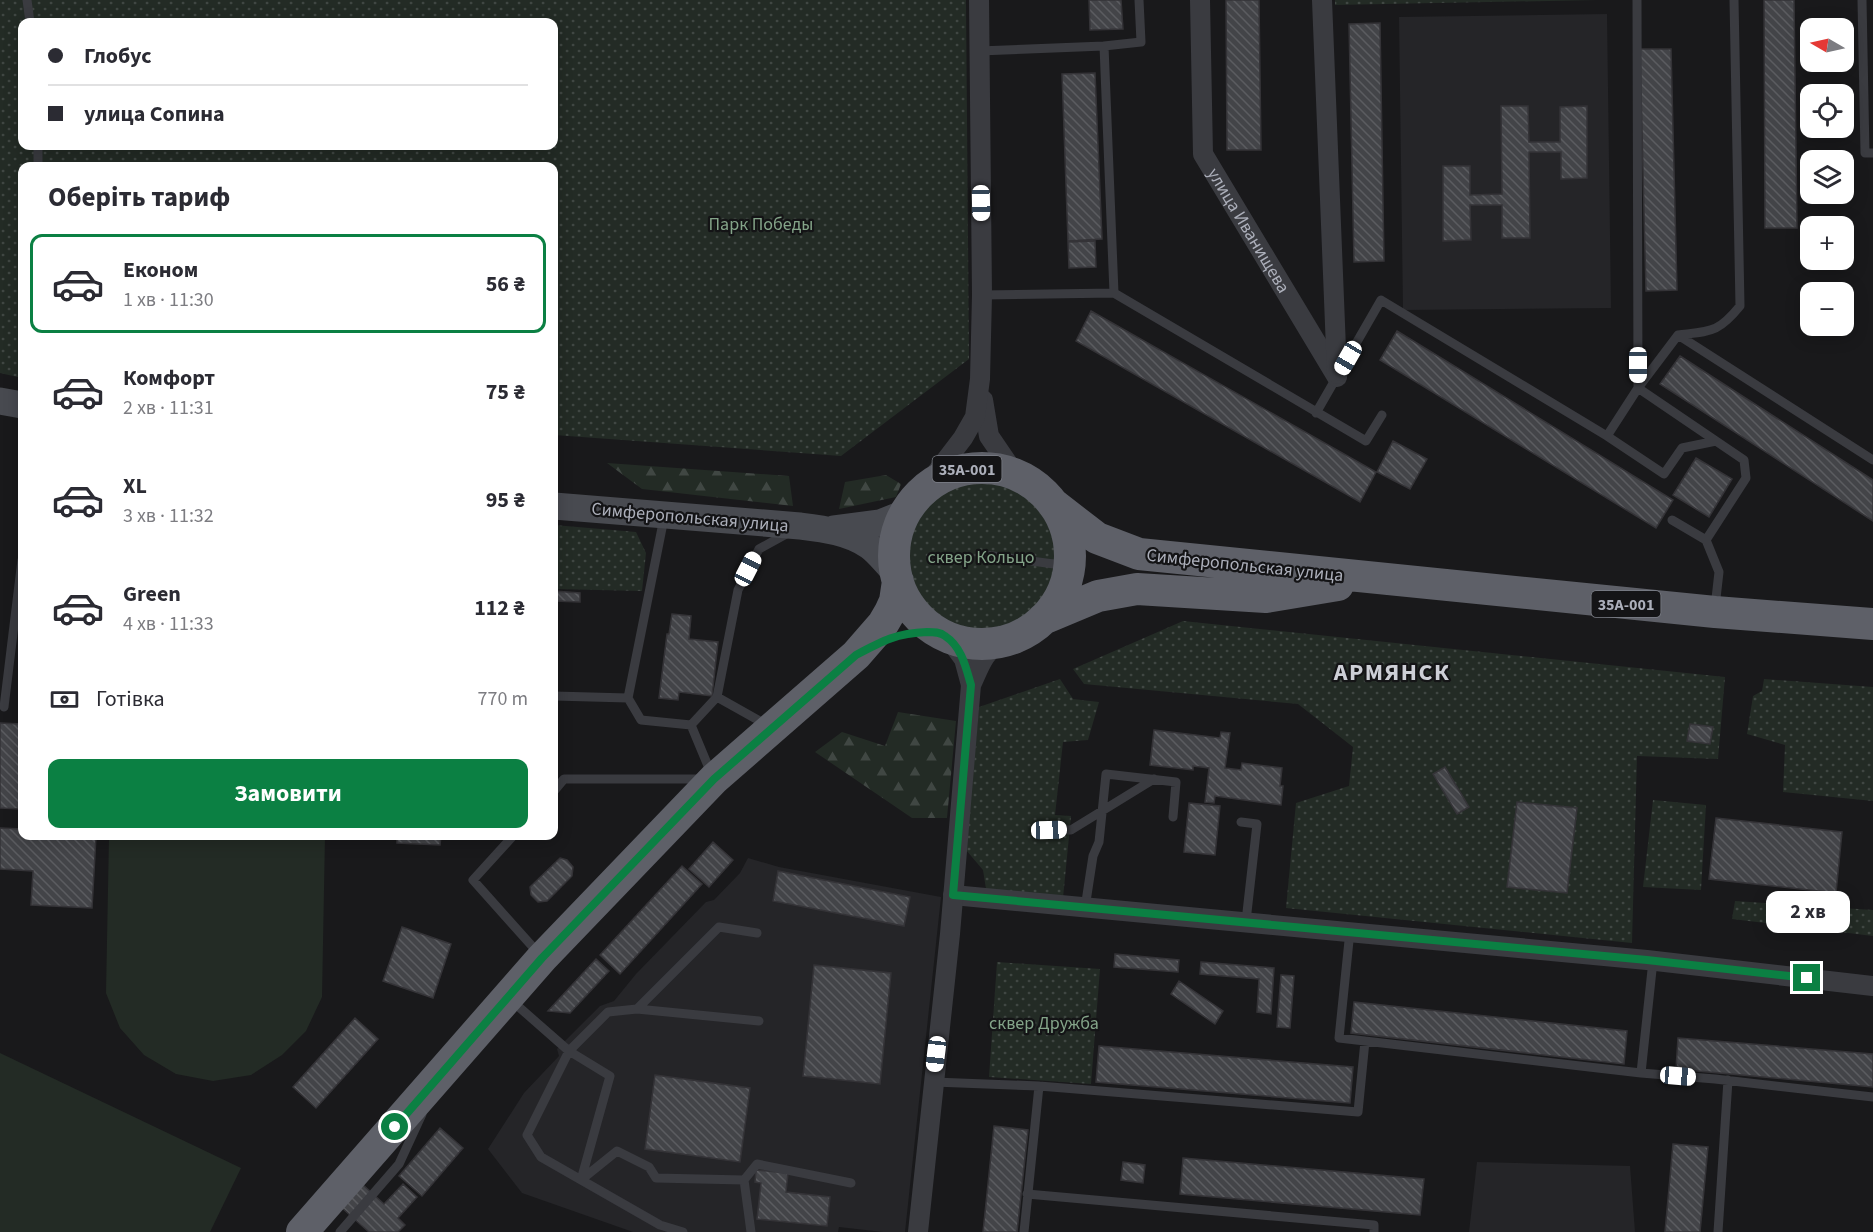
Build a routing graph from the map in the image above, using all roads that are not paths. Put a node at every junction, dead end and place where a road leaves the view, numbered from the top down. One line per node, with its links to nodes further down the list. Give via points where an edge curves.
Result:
1 (27, 0): 9 (lane)
2 (979, 0): 11 (street)
3 (1139, 0): 10 (lane, via 1141,42)
4 (1200, 0): 16 (street, улица Иванищева, via 1203,154)
5 (1322, 0): 16 (street)
6 (1637, 0): 18 (lane)
7 (1734, 0): 15 (lane, via 1740,306 1713,331)
8 (1862, 0): 12 (lane, via 1865,153)
9 (29, 18)
10 (1104, 46): 11 (lane); 13 (lane)
11 (979, 51): 14 (street)
12 (1873, 153)
13 (1114, 293): 14 (lane); 21 (lane)
14 (982, 295): 17 (street)
15 (1678, 334): 18 (lane); 25 (lane)
16 (1337, 377): 21 (lane); 23 (lane, via 1381,300)
17 (980, 379): 26 (street, via 989,436); 27 (street, via 975,417)
18 (1638, 388): 23 (lane); 24 (lane)
19 (0, 401): 20 (main road)
20 (18, 404)
21 (1316, 413): 22 (lane, via 1366,441)
22 (1382, 415)
23 (1606, 436): 24 (lane, via 1664,474 1682,448)
24 (1716, 441): 34 (lane, via 1744,460 1746,477)
25 (1873, 460)
26 (1015, 474): 27 (highway, 35А-001, via 992,468 967,469 944,476); 28 (highway, 35А-001)
27 (914, 501): 33 (main road, Симферопольская улица, via 880,522); 37 (highway, 35А-001, via 897,532)
28 (1053, 504): 36 (highway, 35А-001, via 1064,523); 38 (highway, Симферопольская улица / 35А-001, via 1097,538 1139,554)
29 (558, 506): 30 (main road, Симферопольская улица)
30 (664, 515): 32 (main road, Симферопольская улица); 49 (lane)
31 (1672, 520): 34 (lane)
32 (800, 526): 33 (main road, Симферопольская улица); 48 (lane, via 759,549 738,590)
33 (827, 530): 37 (main road, Симферопольская улица, via 853,537 870,547)
34 (1706, 540): 40 (lane, via 1719,572)
35 (986, 555): 36 (lane)
36 (1069, 566): 41 (highway, 35А-001, via 1064,586)
37 (897, 577): 43 (highway, 35А-001, via 913,611); 45 (highway, 35А-001, via 890,612)
38 (1380, 580): 40 (highway, Симферопольская улица / 35А-001); 41 (highway, Симферопольская улица / 35А-001, via 1266,597 1137,589 1098,596)
39 (18, 593): 50 (lane)
40 (1715, 612): 42 (highway, Симферопольская улица / 35А-001)
41 (1043, 619): 44 (highway, 35А-001, via 1024,633)
42 (1873, 624)
43 (943, 634): 44 (highway, 35А-001, via 974,643); 45 (highway, 35А-001, via 903,634 882,640); 46 (street, via 964,659)
44 (1002, 641): 46 (street, via 990,647)
45 (856, 655): 52 (highway, 35А-001)
46 (971, 685): 61 (street)
47 (558, 696): 49 (lane)
48 (717, 697): 51 (lane); 52 (lane)
49 (628, 698): 51 (lane, via 641,720)
50 (4, 707)
51 (691, 725): 53 (lane)
52 (773, 729): 53 (highway, 35А-001)
53 (714, 779): 55 (lane, via 564,779); 66 (highway, 35А-001)
54 (1154, 779): 56 (lane); 56 (lane, via 1106,774); 57 (lane, via 1176,782)
55 (558, 786)
56 (1102, 810): 59 (lane, via 1071,830); 62 (lane)
57 (1173, 817)
58 (1242, 822): 63 (lane, via 1257,824)
59 (1049, 830)
60 (509, 840): 66 (lane, via 474,879)
61 (953, 895): 62 (street); 77 (street)
62 (1084, 908): 63 (street)
63 (1246, 921): 64 (street)
64 (1350, 931): 67 (street); 72 (lane, via 1339,1038)
65 (757, 933): 70 (lane, via 719,927)
66 (542, 958): 69 (highway, 35А-001)
67 (1652, 960): 68 (street); 74 (lane)
68 (1873, 986)
69 (508, 997): 73 (lane); 75 (highway, 35А-001)
70 (637, 1009): 71 (lane); 73 (lane, via 608,1012)
71 (759, 1021)
72 (1365, 1041): 74 (lane); 78 (lane, via 1358,1112)
73 (569, 1051): 80 (lane, via 610,1076); 80 (lane, via 527,1135 541,1157)
74 (1641, 1073): 76 (lane)
75 (441, 1075): 84 (highway, 35А-001); 85 (lane, via 399,1164)
76 (1728, 1080): 79 (lane); 91 (lane)
77 (933, 1082): 78 (lane); 88 (street)
78 (1039, 1086): 83 (lane)
79 (1873, 1097)
80 (581, 1180): 81 (lane, via 617,1151 649,1167 656,1178); 86 (lane, via 660,1225)
81 (744, 1180): 82 (lane, via 758,1164); 87 (lane)
82 (850, 1183)
83 (1027, 1194): 89 (lane); 90 (lane, via 1374,1225)
84 (302, 1232)
85 (340, 1232)
86 (683, 1232)
87 (751, 1232)
88 (918, 1232)
89 (1024, 1232)
90 (1374, 1232)
91 (1718, 1232)

